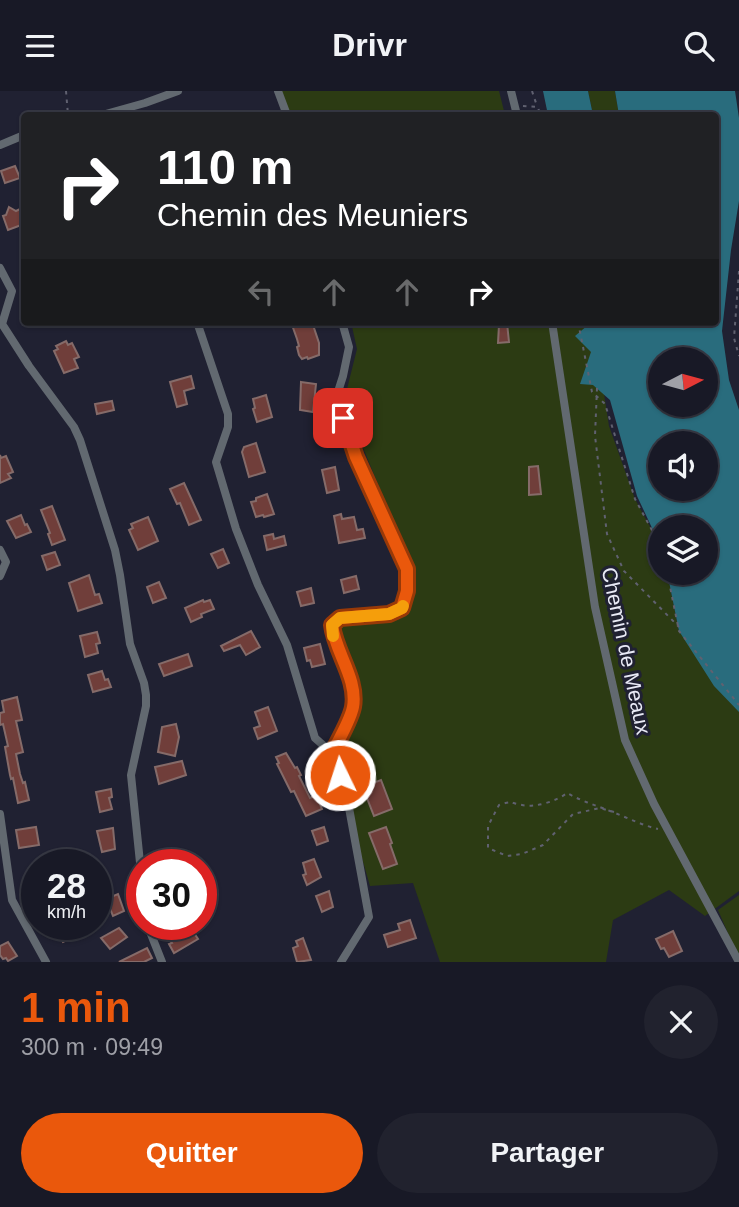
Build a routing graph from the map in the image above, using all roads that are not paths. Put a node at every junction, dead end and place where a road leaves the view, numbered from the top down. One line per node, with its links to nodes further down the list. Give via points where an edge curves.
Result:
1 (178, 91): 4 (street)
2 (278, 91): 5 (street)
3 (511, 91): 6 (street)
4 (121, 112)
5 (287, 112)
6 (516, 112)
7 (21, 136): 8 (street)
8 (0, 145)
9 (0, 268): 17 (street, via 12,291 2,324 74,427 115,550 130,644 146,695 131,775)
10 (198, 326): 15 (street, via 229,414 216,462 236,529 287,645 315,738)
11 (343, 326): 15 (street, via 349,348 336,398 356,457 407,569 407,591 402,608 389,614 340,618 332,625 352,685 353,706)
12 (553, 326): 22 (street, Chemin de Meaux, via 596,607 625,740)
13 (0, 550): 14 (street, via 6,562)
14 (0, 576)
15 (332, 753): 21 (street, via 346,797 369,917)
16 (0, 814): 19 (street, via 12,900)
17 (139, 849)
18 (153, 940): 20 (street)
19 (46, 962)
20 (162, 962)
21 (341, 962)
22 (739, 962)

